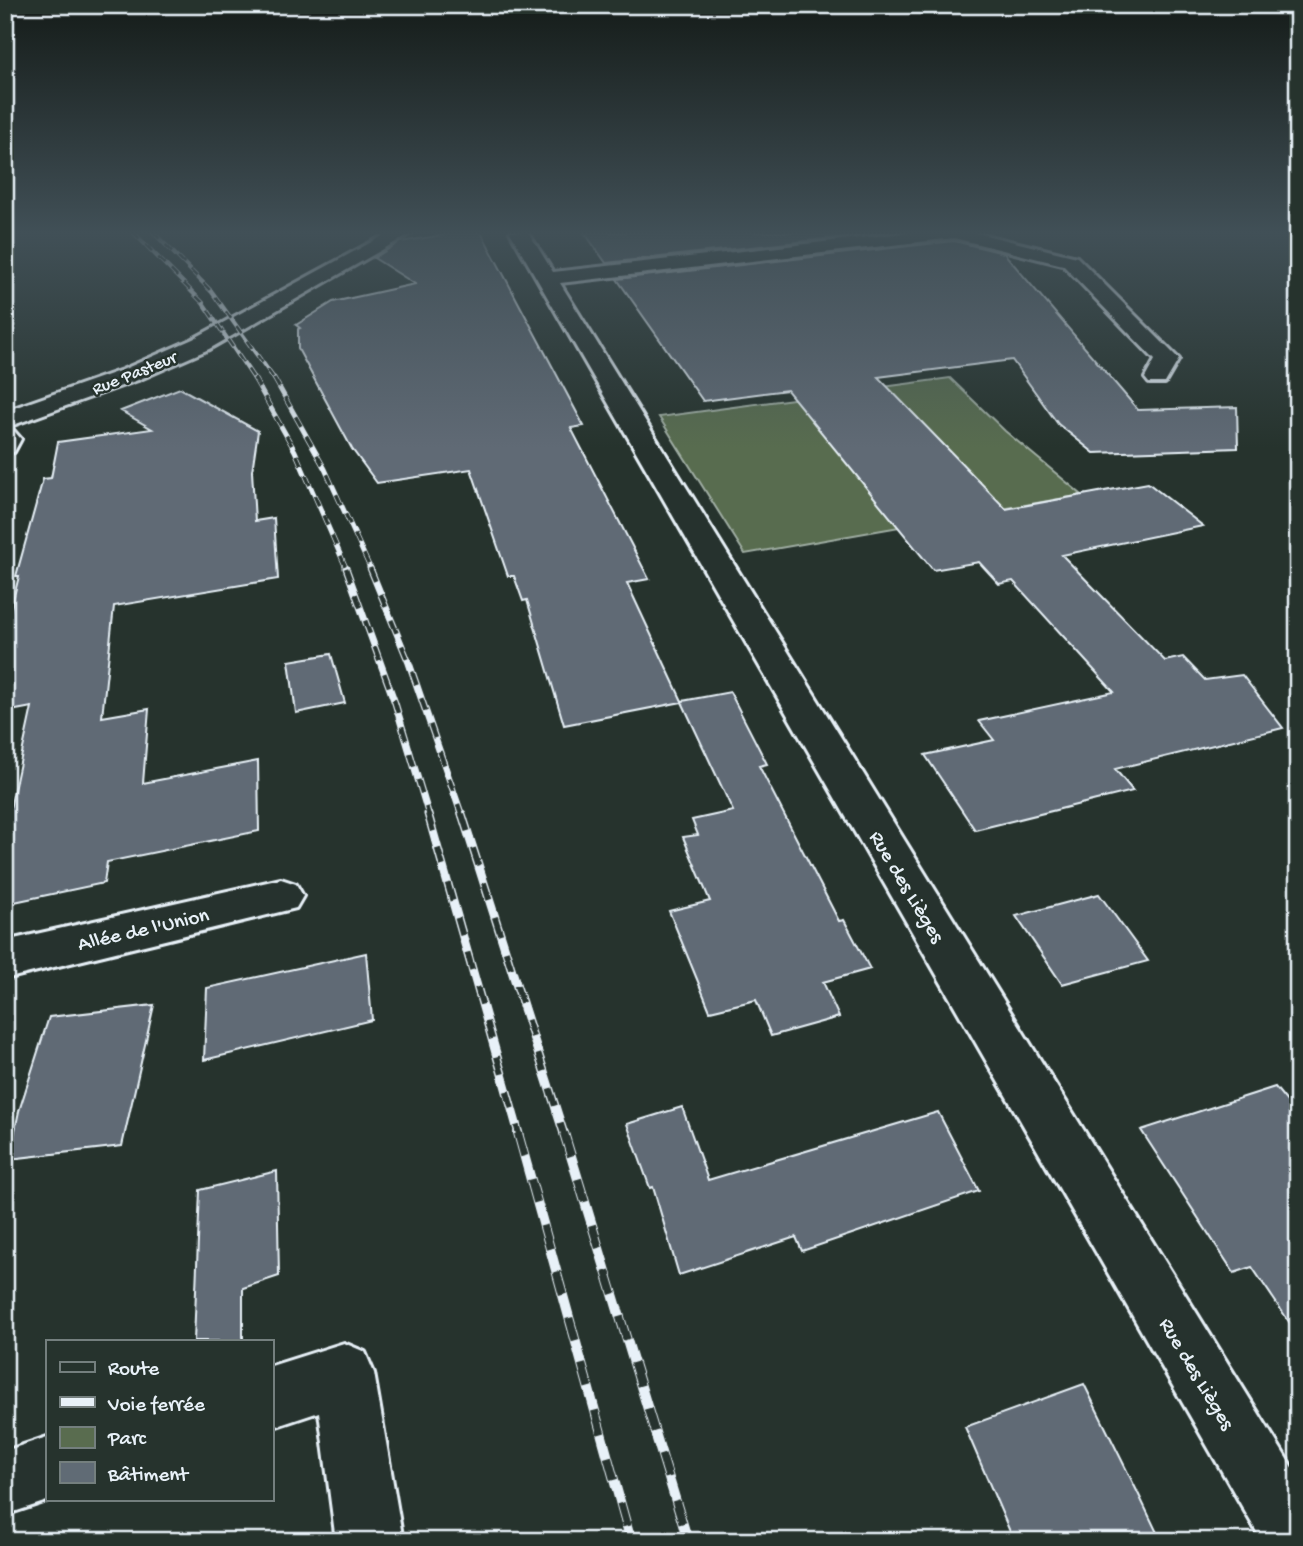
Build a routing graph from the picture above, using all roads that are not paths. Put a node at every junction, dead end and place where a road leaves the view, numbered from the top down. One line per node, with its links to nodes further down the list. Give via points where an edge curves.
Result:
1 (273, 304): 5 (street, Rue Pasteur, via 201,344)
2 (560, 304): 13 (street, Rue des Lièges)
3 (1113, 304): 4 (street, via 1167,359)
4 (1157, 378)
5 (5, 420)
6 (5, 437): 7 (street)
7 (5, 446)
8 (281, 896): 9 (street, Allée de l'Union)
9 (5, 960)
10 (273, 1396): 14 (street, via 344,1373)
11 (46, 1469): 12 (street)
12 (5, 1483)
13 (1298, 1539)
14 (370, 1541)

